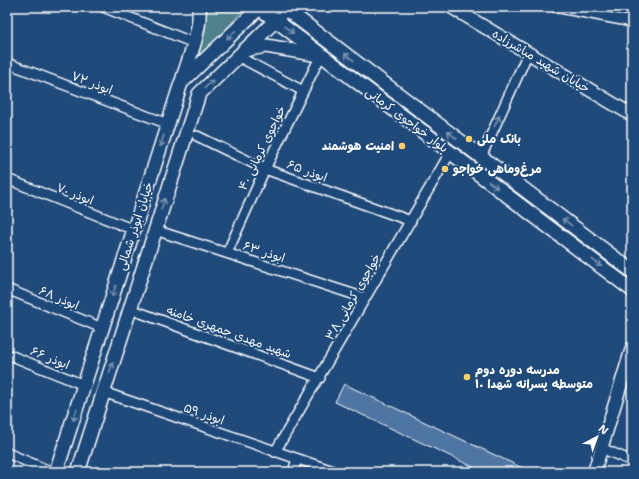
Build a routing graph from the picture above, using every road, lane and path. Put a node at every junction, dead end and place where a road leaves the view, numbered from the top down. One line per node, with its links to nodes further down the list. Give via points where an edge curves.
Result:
1 (103, 7): 12 (street)
2 (198, 7): 12 (main road)
3 (259, 7): 10 (main road, بلوار خواجوی کرمانی); 17 (main road, خیابان ابوذر شمالی, one-way to 17)
4 (284, 7): 10 (main road, خیابان ابوذر شمالی); 23 (main road, بلوار خواجوی کرمانی, one-way to 4)
5 (450, 7): 13 (street, خیابان شهید مباشرزاده)
6 (555, 7): 8 (street)
7 (608, 7): 9 (street)
8 (570, 8): 9 (street)
9 (606, 17): 11 (street)
10 (276, 20): 14 (main road, خیابان ابوذر شمالی); 15 (main road, بلوار خواجوی کرمانی, one-way to 15)
11 (632, 22)
12 (194, 43): 17 (main road)
13 (528, 53): 19 (street, خیابان شهید مباشرزاده); 23 (street, one-way to 13)
14 (244, 55): 15 (main road, via 266,46); 18 (street); 27 (main road, خیابان ابوذر شمالی, one-way to 14, via 198,94)
15 (321, 55): 18 (street, خواجوی کرمانی ۴۰); 22 (main road, بلوار خواجوی کرمانی)
16 (7, 63): 20 (street, ابوذر ۷۲)
17 (181, 83): 20 (main road, خیابان ابوذر شمالی)
18 (303, 91): 24 (street, خواجوی کرمانی ۴۰)
19 (632, 115)
20 (168, 124): 25 (main road, خیابان ابوذر شمالی, one-way to 25)
21 (197, 136): 24 (street, ابوذر ۶۵)
22 (450, 153): 28 (street, خواجوی کرمانی ۳۸); 34 (main road, بلوار خواجوی کرمانی, one-way to 34)
23 (481, 157): 32 (main road, بلوار خواجوی کرمانی, one-way to 23)
24 (265, 169): 28 (street, ابوذر ۶۵); 31 (street, خواجوی کرمانی ۴۰)
25 (152, 172): 27 (main road); 29 (main road, خیابان ابوذر شمالی)
26 (7, 179): 29 (street, ابوذر ۷۰)
27 (171, 179): 30 (main road, خیابان ابوذر شمالی, one-way to 27)
28 (411, 221): 35 (street, خواجوی کرمانی ۳۸)
29 (134, 230): 37 (main road, خیابان ابوذر شمالی, one-way to 37)
30 (155, 230): 31 (street, ابوذر ۶۳); 36 (main road, خیابان ابوذر شمالی)
31 (227, 253): 35 (street, ابوذر ۶۳)
32 (632, 271)
33 (7, 289): 37 (street, ابوذر ۶۸)
34 (632, 290)
35 (365, 298): 40 (street, خواجوی کرمانی ۳۸)
36 (130, 309): 40 (street, شهید مهدی جمهری خامنه); 42 (main road, خیابان ابوذر شمالی, one-way to 36)
37 (102, 328): 41 (main road, خیابان ابوذر شمالی)
38 (632, 348): 43 (street)
39 (7, 354): 41 (street, ابوذر ۶۶)
40 (320, 378): 44 (street, خواجوی کرمانی ۳۸)
41 (84, 385): 49 (main road, خیابان ابوذر شمالی, one-way to 49)
42 (103, 392): 44 (street, ابوذر ۵۹); 50 (main road, خیابان ابوذر شمالی)
43 (602, 448): 47 (street); 53 (street)
44 (275, 452): 46 (street, ابوذر ۵۹)
45 (7, 454): 48 (street)
46 (297, 459): 51 (street); 52 (street, ابوذر ۵۹)
47 (632, 461)
48 (52, 472)
49 (56, 472)
50 (78, 472)
51 (292, 472)
52 (336, 472)
53 (594, 472)

